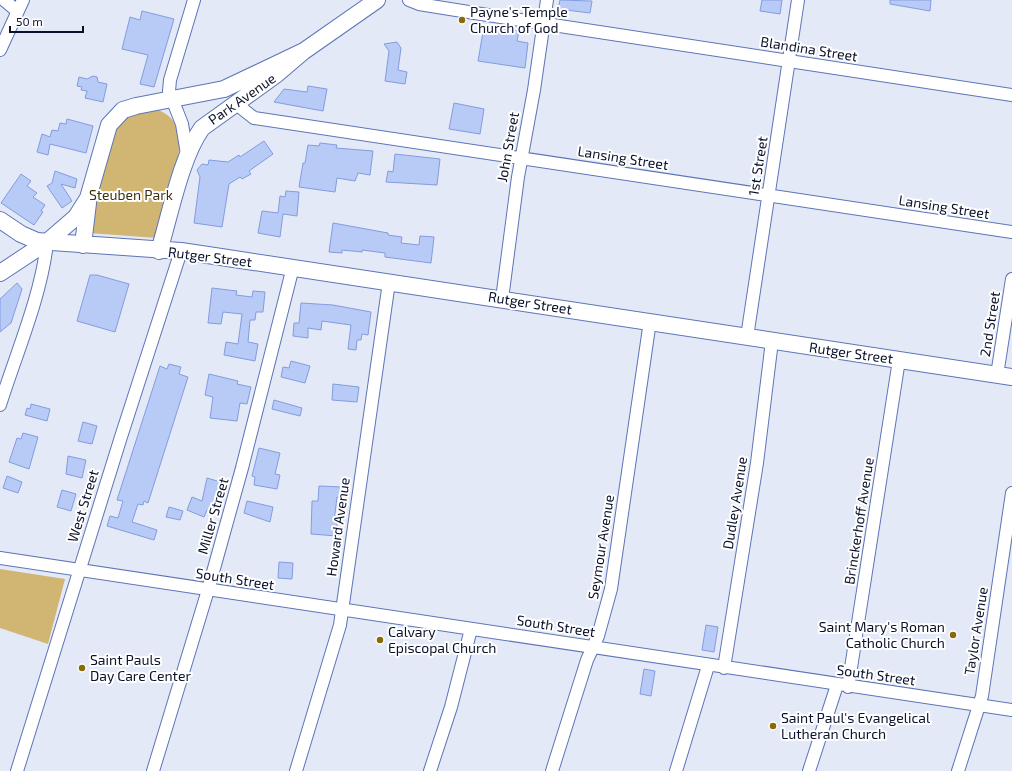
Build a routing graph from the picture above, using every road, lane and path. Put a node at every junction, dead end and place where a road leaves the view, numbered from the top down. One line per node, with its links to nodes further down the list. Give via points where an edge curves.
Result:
1 (4, 0): 8 (street)
2 (23, 0): 8 (street)
3 (194, 0): 14 (street, via 170,80)
4 (377, 0): 11 (street, Park Avenue)
5 (409, 0): 9 (street, via 419,4)
6 (547, 0): 9 (street, John Street)
7 (798, 0): 12 (street, 1st Street)
8 (17, 12): 10 (street)
9 (544, 24): 12 (street, Blandina Street); 17 (street, John Street)
10 (0, 50)
11 (304, 51): 14 (street, Park Avenue, via 224,89); 15 (street, Park Avenue, via 277,74)
12 (789, 61): 13 (street, Blandina Street); 18 (street, 1st Street)
13 (1012, 94)
14 (171, 99): 16 (street, via 182,124); 19 (street, via 123,110 114,118)
15 (235, 103): 16 (street, Park Avenue, via 202,128); 17 (street, Lansing Street, via 254,118)
16 (188, 154): 24 (street)
17 (521, 158): 18 (street, Lansing Street); 30 (street, John Street)
18 (768, 195): 21 (street, Lansing Street); 32 (street, 1st Street)
19 (88, 198): 22 (street, via 76,217); 23 (street)
20 (0, 220): 22 (street, Rutger Street, via 22,234 37,241)
21 (1012, 232)
22 (47, 242): 23 (street, Rutger Street); 27 (street); 36 (street, via 39,284)
23 (83, 245): 24 (street, Rutger Street)
24 (159, 251): 25 (street, Rutger Street)
25 (181, 252): 26 (street, Rutger Street); 39 (street, West Street)
26 (293, 267): 29 (street, Rutger Street); 40 (street, Miller Street)
27 (0, 273)
28 (1012, 279): 35 (street, 2nd Street)
29 (390, 282): 30 (street, Rutger Street); 41 (street, Howard Avenue)
30 (502, 299): 31 (street, Rutger Street)
31 (650, 321): 32 (street, Rutger Street); 43 (street, Seymour Avenue, via 611,590 598,636)
32 (748, 337): 33 (street, Rutger Street)
33 (772, 341): 34 (street, Rutger Street); 45 (street, Dudley Avenue, via 757,462)
34 (898, 360): 35 (street, Rutger Street); 46 (street, Brinckerhoff Avenue)
35 (1005, 376)
36 (0, 405)
37 (1012, 493): 47 (street, Taylor Avenue)
38 (0, 558): 39 (street, South Street)
39 (80, 570): 40 (street, South Street); 49 (street, West Street)
40 (208, 590): 41 (street, South Street); 50 (street, Miller Street)
41 (342, 610): 42 (street, South Street); 51 (street, Howard Avenue, via 319,702)
42 (471, 629): 43 (street, South Street); 52 (street, via 451,707)
43 (592, 647): 44 (street, South Street); 53 (street, Seymour Avenue)
44 (708, 666): 45 (street, South Street); 54 (street)
45 (724, 668): 46 (street, South Street)
46 (842, 686): 47 (street, South Street); 55 (street, Brinckerhoff Avenue)
47 (979, 705): 48 (street, South Street); 56 (street, Taylor Avenue)
48 (1012, 710)
49 (17, 771)
50 (153, 771)
51 (296, 771)
52 (430, 771)
53 (552, 771)
54 (676, 771)
55 (809, 771)
56 (958, 771)

